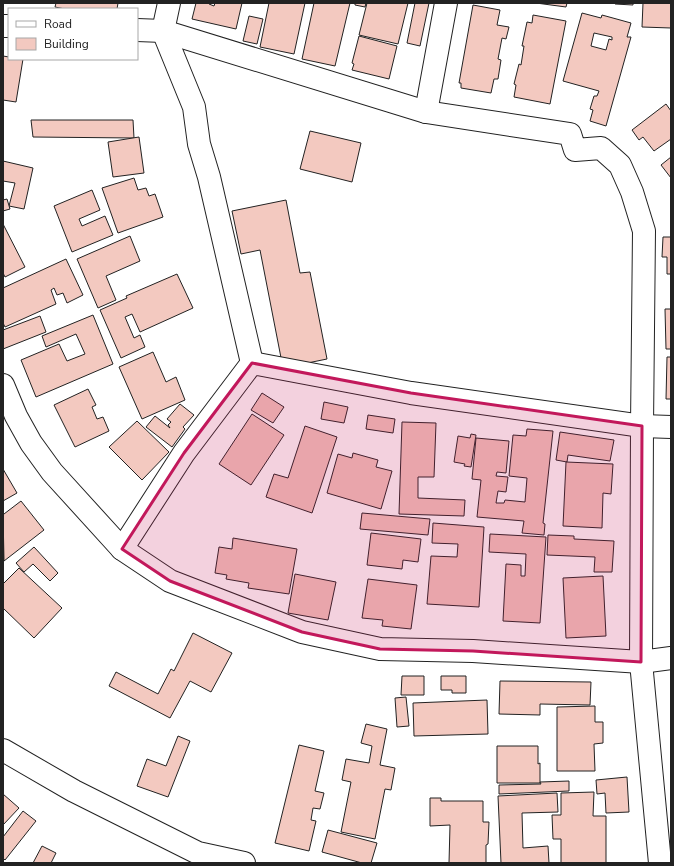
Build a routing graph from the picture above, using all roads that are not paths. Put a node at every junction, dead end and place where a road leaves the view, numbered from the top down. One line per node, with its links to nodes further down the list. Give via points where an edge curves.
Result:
1 (169, 3): 4 (street)
2 (446, 3): 5 (street)
3 (138, 30): 4 (street)
4 (163, 31): 5 (street); 6 (street, via 194,107 199,144)
5 (426, 112): 8 (street, via 570,134 575,150 601,148 620,165 632,192 644,231)
6 (252, 363): 8 (street, via 411,394); 10 (street, via 184,453)
7 (3, 385): 10 (street, via 16,416 35,449 52,472)
8 (642, 426): 9 (street); 12 (street)
9 (671, 427)
10 (122, 549): 12 (street, via 170,580 302,632 380,649 473,650)
11 (671, 658): 12 (street)
12 (641, 662): 15 (street)
13 (3, 750): 14 (street, via 74,790 198,853)
14 (244, 863)
15 (660, 863)

